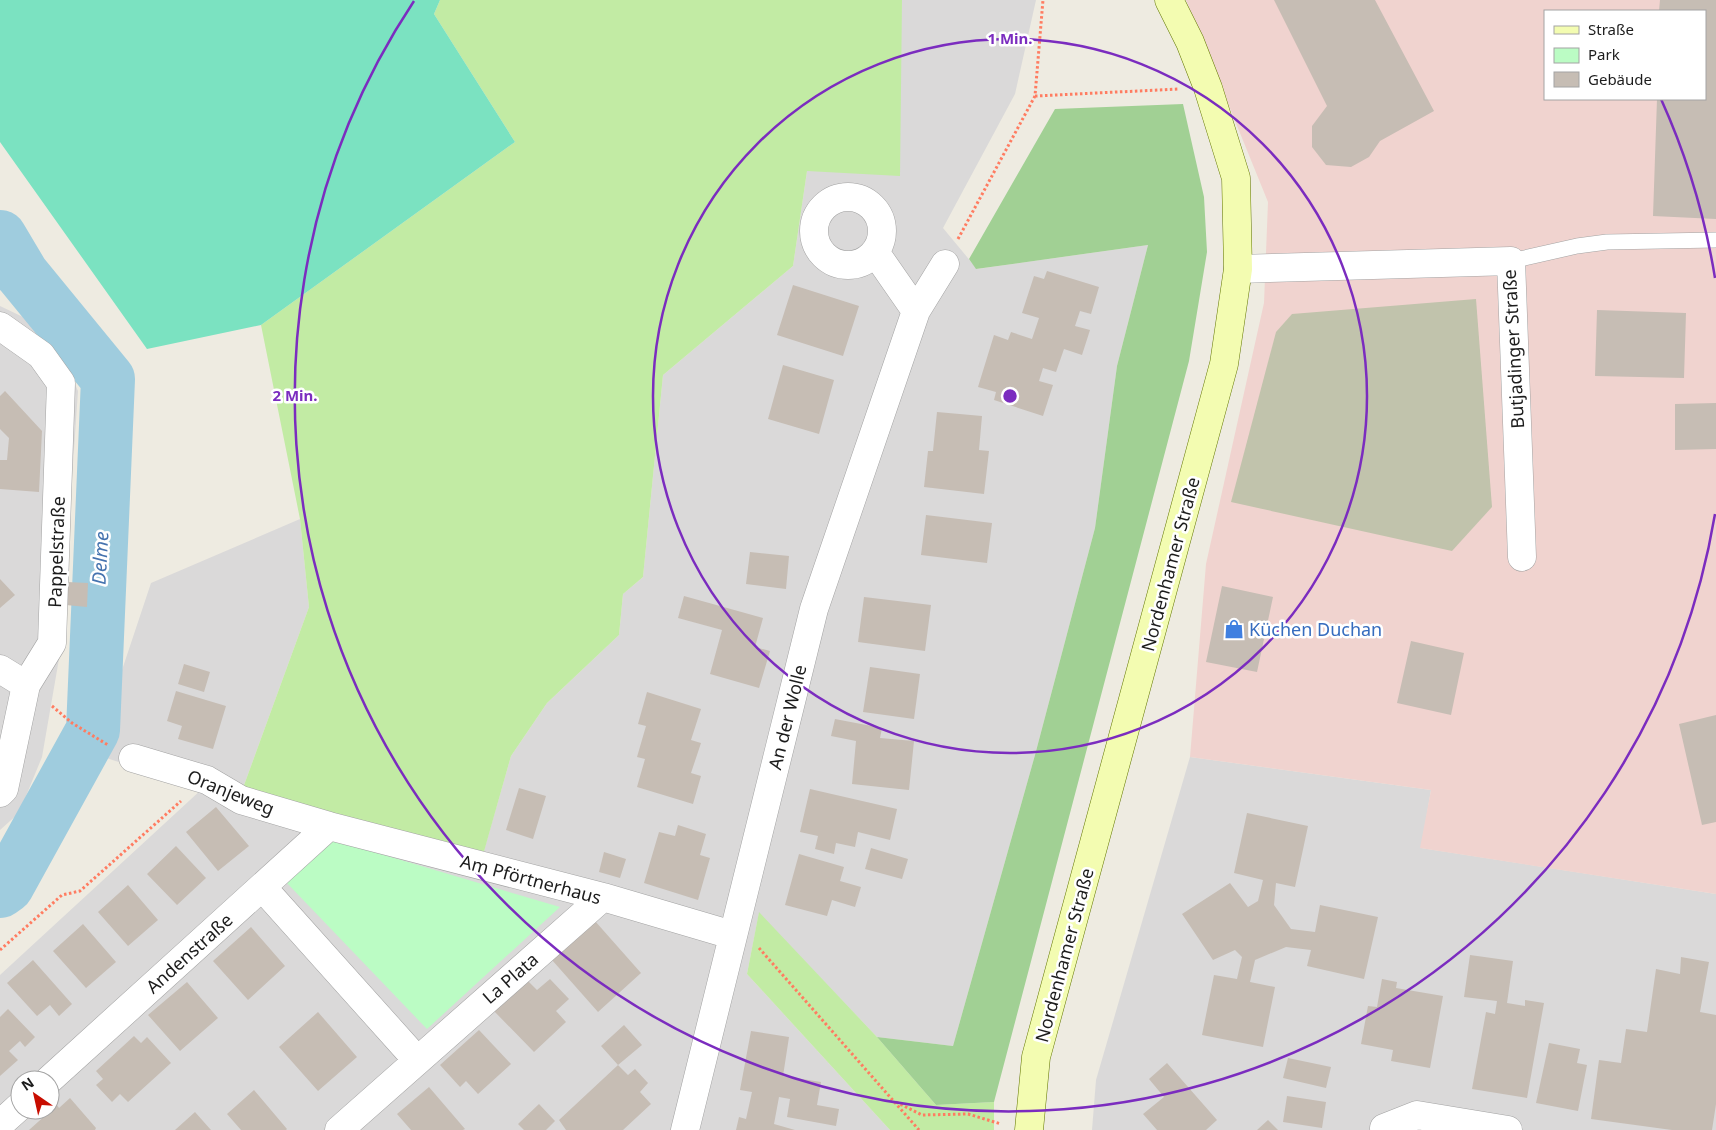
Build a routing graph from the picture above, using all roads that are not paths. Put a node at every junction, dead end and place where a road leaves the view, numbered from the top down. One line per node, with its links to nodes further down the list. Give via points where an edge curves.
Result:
1 (1169, 0): 6 (street, Nordenhamer Straße, via 1208,88 1236,178)
2 (1716, 240): 4 (lane, via 1607,242)
3 (875, 252): 7 (street)
4 (1511, 261): 6 (street, Butjadinger Straße); 9 (street, Butjadinger Straße)
5 (945, 264): 7 (street, An der Wolle)
6 (1238, 269): 22 (street, Nordenhamer Straße, via 1224,364)
7 (916, 311): 17 (street, An der Wolle, via 814,609)
8 (0, 326): 11 (street, Pappelstraße, via 41,355 61,384 52,643)
9 (1522, 557)
10 (0, 669): 11 (street)
11 (26, 685): 13 (street, Pappelstraße, via 4,789)
12 (122, 752): 14 (street, Oranjeweg, via 206,780 242,800)
13 (0, 794)
14 (329, 826): 15 (street, Andenstraße); 16 (street, Am Pförtnerhaus)
15 (262, 887): 18 (street); 19 (street, Andenstraße)
16 (603, 897): 17 (street, Am Pförtnerhaus); 18 (street, La Plata)
17 (732, 935): 25 (street, An der Wolle)
18 (417, 1060): 24 (street, La Plata)
19 (60, 1070)
20 (10, 1115): 21 (street)
21 (0, 1124)
22 (1016, 1127)
23 (1384, 1128): 26 (street, via 1417,1115)
24 (339, 1130)
25 (685, 1130)
26 (1508, 1130)

